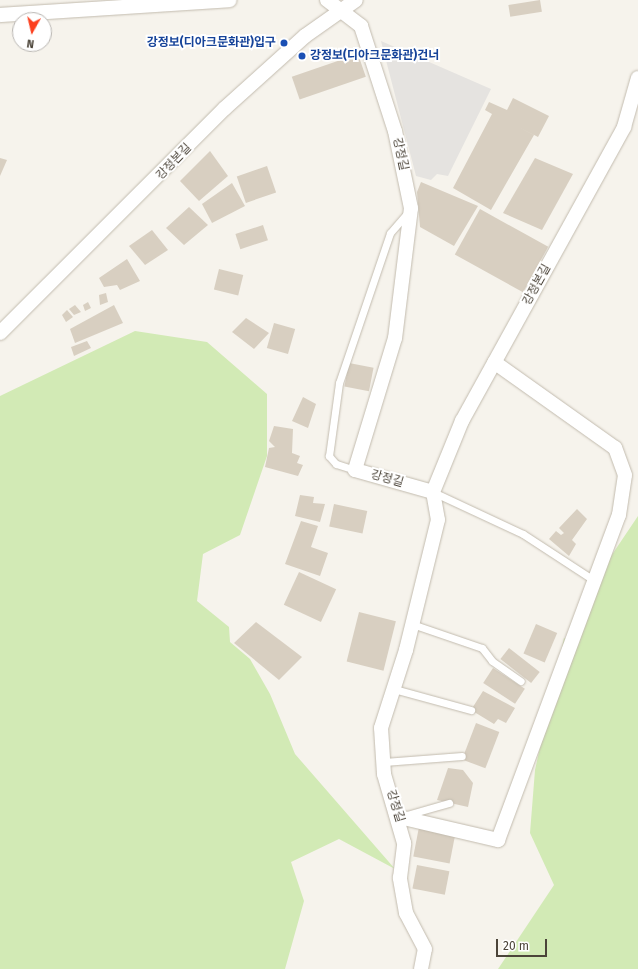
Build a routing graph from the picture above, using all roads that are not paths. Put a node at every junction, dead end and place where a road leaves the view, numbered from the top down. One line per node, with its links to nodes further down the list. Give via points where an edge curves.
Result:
1 (230, 0): 5 (street)
2 (327, 0): 4 (street, 강정길)
3 (356, 0): 4 (street, 강정본길)
4 (342, 11): 7 (street, 강정길, via 361,26 396,131); 8 (street, 강정본길, via 305,36 224,109)
5 (0, 15)
6 (638, 78): 9 (street, 강정본길, via 624,127)
7 (411, 208): 10 (street, via 395,338); 10 (lane, 강정길, via 390,233 339,383 329,456 336,464)
8 (0, 333)
9 (494, 362): 11 (street, 강정본길, via 462,421); 12 (street, via 615,448 625,475 621,507)
10 (355, 470): 11 (street, 강정길)
11 (433, 492): 12 (lane, via 523,534); 13 (street, 강정길, via 438,520)
12 (595, 581): 20 (street, via 498,840)
13 (412, 624): 14 (lane, via 482,648 492,661); 15 (street, 강정길)
14 (521, 681)
15 (394, 688): 16 (lane); 18 (street, 강정길, via 381,728)
16 (471, 710)
17 (462, 756): 18 (lane)
18 (384, 762): 20 (street, 강정길)
19 (449, 803): 20 (lane)
20 (399, 817): 21 (street, 강정길, via 404,844 400,878 406,913 425,949)
21 (422, 969)

